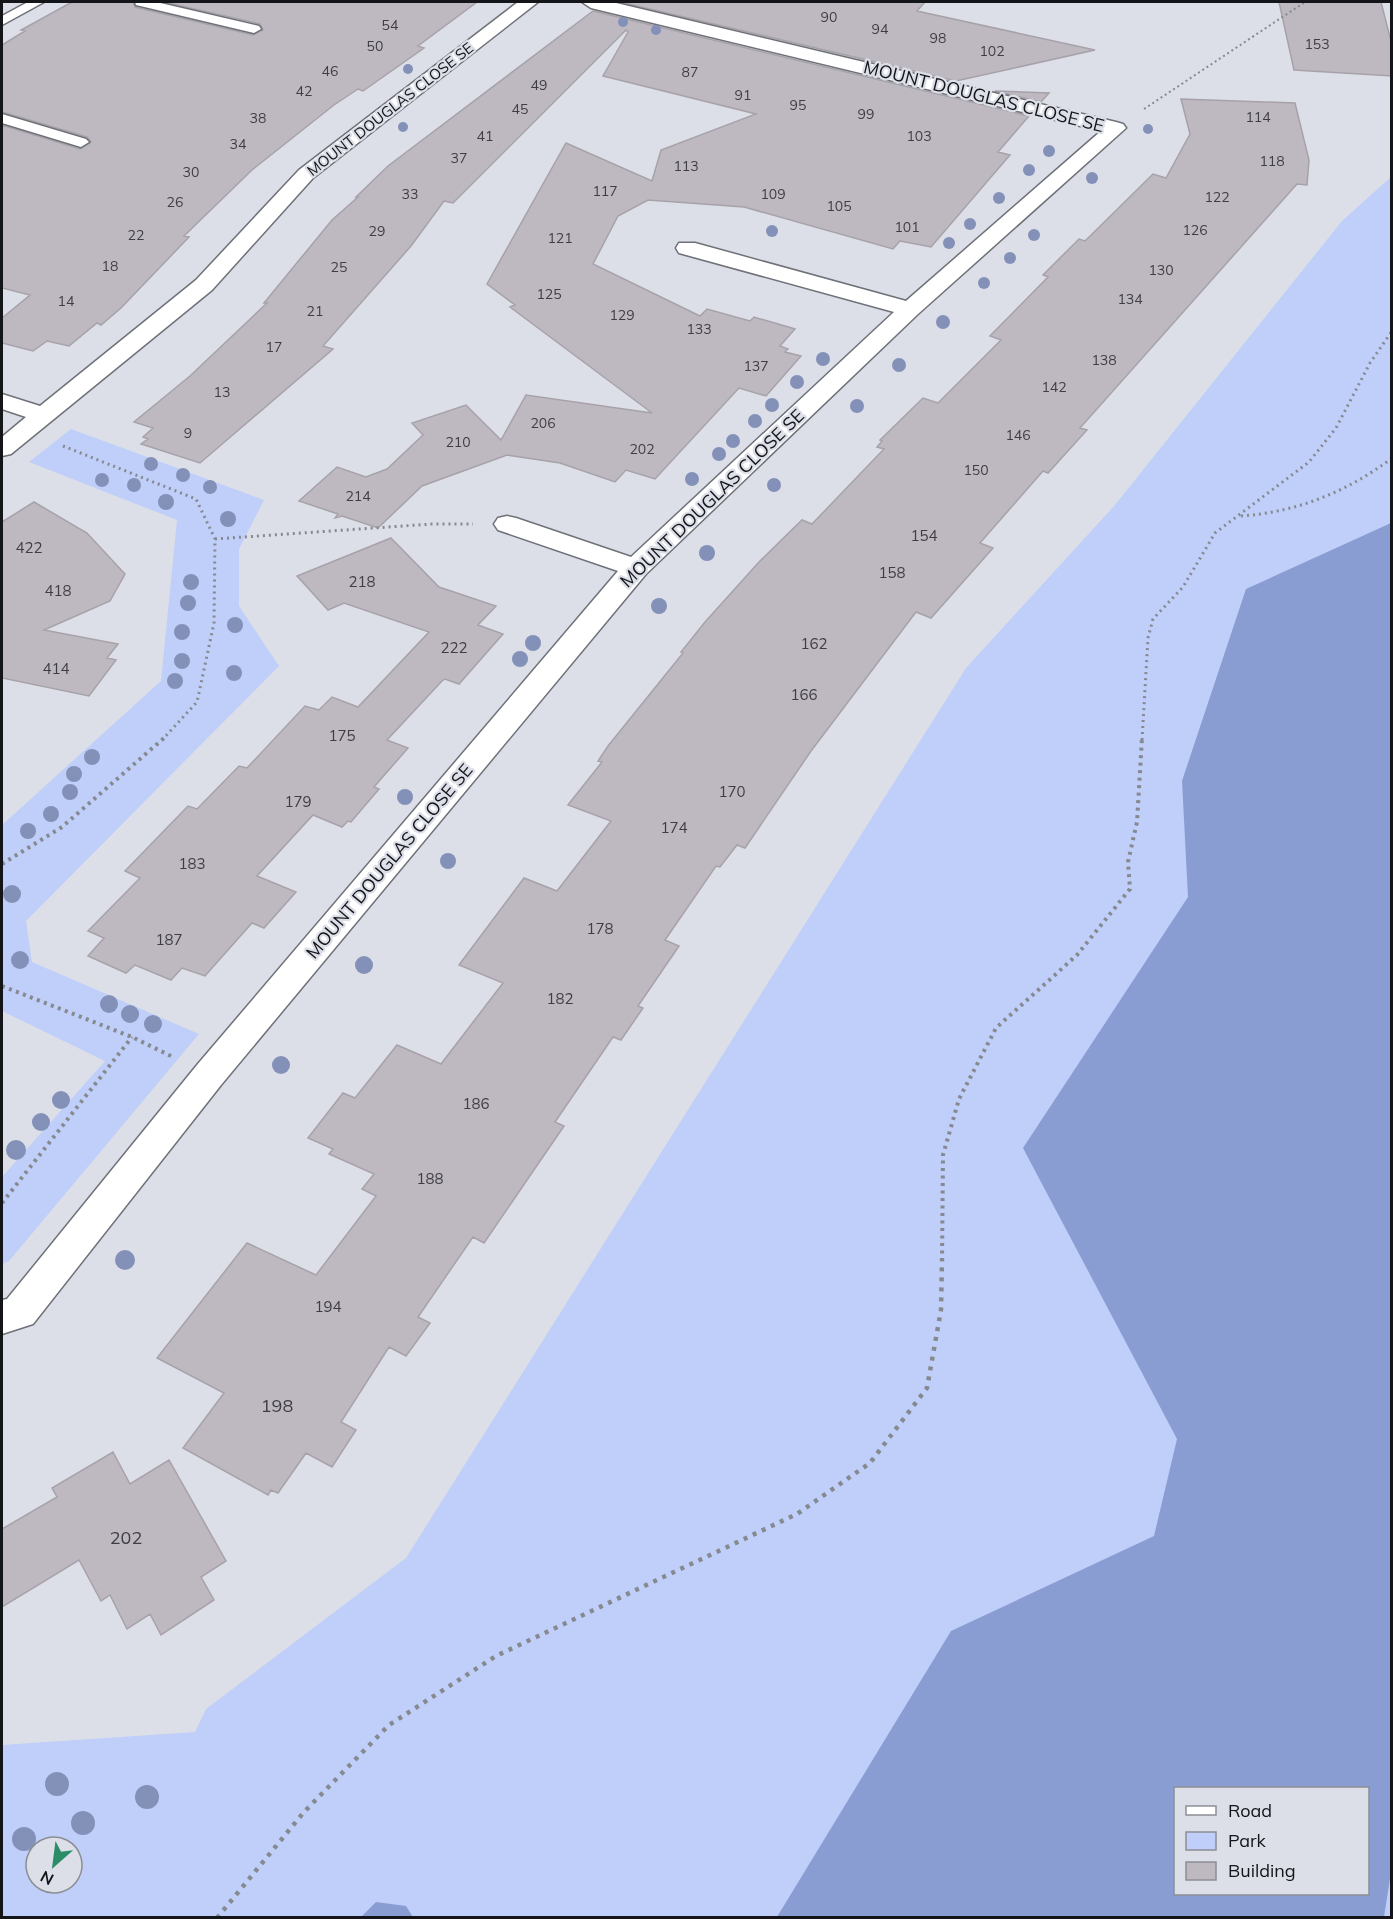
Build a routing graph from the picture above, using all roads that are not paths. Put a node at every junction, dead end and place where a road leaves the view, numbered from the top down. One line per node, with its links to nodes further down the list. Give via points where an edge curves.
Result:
1 (37, 2): 5 (lane)
2 (141, 2): 6 (lane)
3 (529, 2): 12 (street, MOUNT DOUGLAS CLOSE SE, via 306,174 204,285)
4 (591, 2): 10 (street, MOUNT DOUGLAS CLOSE SE, via 1116,128)
5 (2, 21)
6 (254, 29)
7 (2, 118): 8 (lane)
8 (81, 142)
9 (687, 248): 10 (street)
10 (910, 309): 15 (street, MOUNT DOUGLAS CLOSE SE)
11 (2, 401): 12 (street)
12 (44, 415): 13 (street, MOUNT DOUGLAS CLOSE SE)
13 (2, 449)
14 (507, 524): 15 (street)
15 (636, 568): 16 (street, MOUNT DOUGLAS CLOSE SE, via 209,1075 19,1312)
16 (2, 1317)

